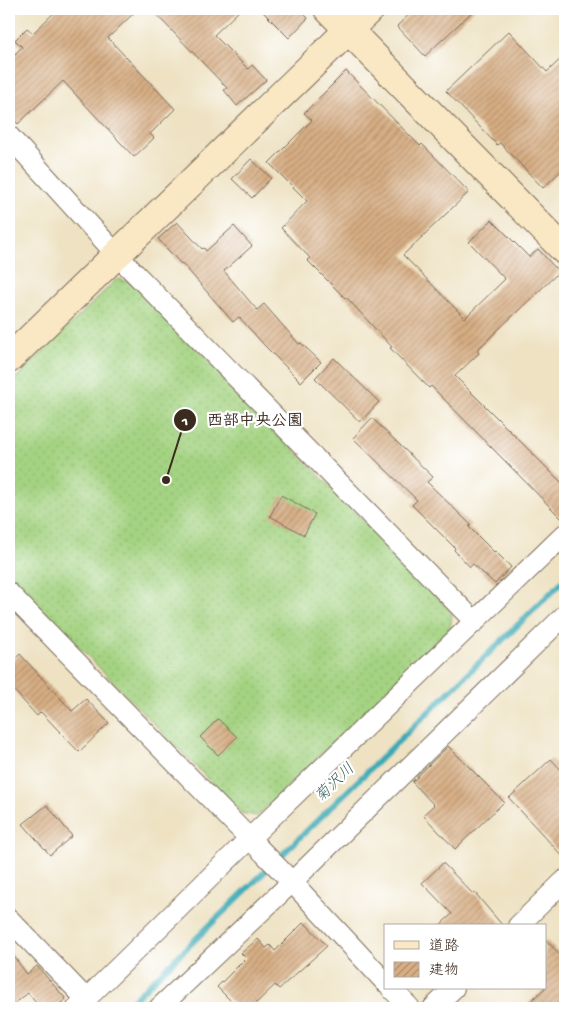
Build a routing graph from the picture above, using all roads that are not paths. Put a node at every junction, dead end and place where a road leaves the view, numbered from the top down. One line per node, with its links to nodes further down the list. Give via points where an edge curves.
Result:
1 (328, 9): 3 (street)
2 (370, 9): 3 (street)
3 (348, 30): 5 (street); 6 (street)
4 (9, 136): 6 (street)
5 (565, 251)
6 (117, 255): 7 (street); 11 (street)
7 (9, 359)
8 (565, 534): 11 (street)
9 (9, 593): 12 (street)
10 (565, 615): 13 (street)
11 (475, 622): 12 (street)
12 (254, 844): 13 (street); 20 (street)
13 (286, 877): 17 (street); 21 (street)
14 (565, 880): 16 (street)
15 (9, 919): 20 (street)
16 (520, 924)
17 (384, 981)
18 (393, 990): 22 (street)
19 (452, 990): 23 (street)
20 (81, 1004)
21 (159, 1008)
22 (410, 1008)
23 (433, 1008)

